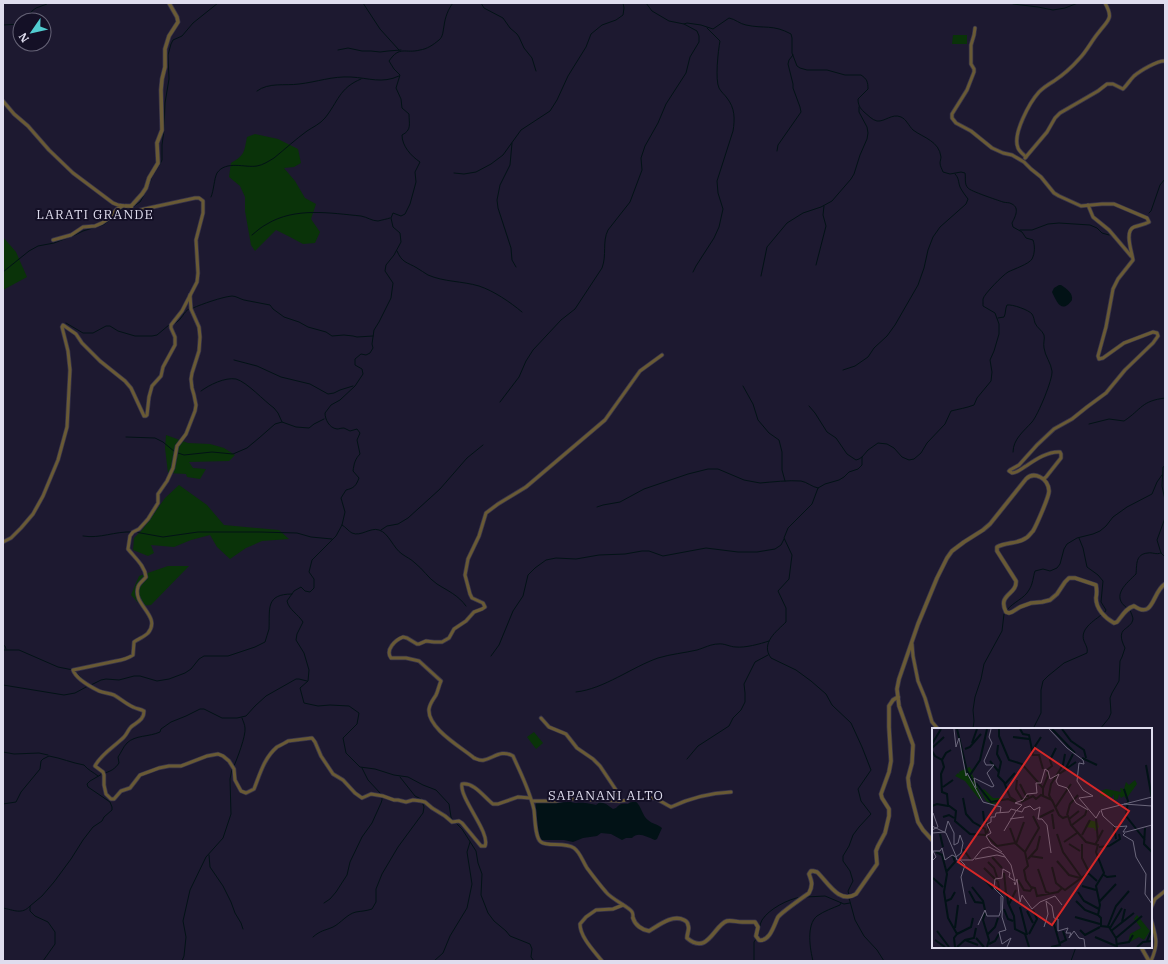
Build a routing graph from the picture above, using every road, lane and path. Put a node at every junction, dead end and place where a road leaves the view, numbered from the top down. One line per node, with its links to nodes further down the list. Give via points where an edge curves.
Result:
1 (169, 3): 9 (street, via 178,22 168,36 165,49 161,90 162,130 157,143 158,162 146,188)
2 (1104, 3): 6 (street, via 1110,16 1107,23 1080,59 1038,92 1022,121 1016,136 1020,152)
3 (975, 28): 7 (street, via 971,45 971,64 974,72 952,118 992,148)
4 (1165, 61): 6 (street, via 1160,61 1138,73 1123,88 1107,84 1060,113)
5 (3, 101): 8 (street, via 79,178 113,203)
6 (1026, 157): 7 (street)
7 (1023, 161): 10 (street, via 1059,196 1081,206)
8 (124, 206): 9 (street); 11 (street, via 102,223 83,227 70,235)
9 (130, 206): 13 (street, via 134,211 195,198 203,201 203,213 196,240 197,282)
10 (1088, 206): 12 (street, via 1093,217 1110,230); 12 (street, via 1114,204 1148,220 1148,224 1131,229 1130,246)
11 (53, 240)
12 (1133, 257): 15 (street, via 1113,289 1099,359 1124,343 1153,332 1157,332 1158,336 1106,393 1072,419 1054,429 1019,465 1010,470 1012,474 1038,458 1060,452 1061,458)
13 (190, 295): 16 (street, via 172,324 174,350 163,367 161,376 152,386 146,416 134,392 125,381 100,361 76,334 63,324 70,370 67,427 58,460 33,514 11,538); 23 (street, via 191,309 200,337 191,379 195,411 186,434 177,446 173,468 158,494 158,503 148,519 130,536 128,549 145,572 146,576 138,586 138,596 152,624 149,632 134,642 133,655 128,658 73,670 87,684 144,711 140,722 129,728 125,736 111,747 95,766 103,772 106,794 114,799 121,791 130,788 140,775 159,768 182,766 218,754 229,761 234,768 238,787 246,792 254,789 260,770 279,746 288,741 312,738 333,774 362,798 370,794 406,802 425,802 452,822 462,823 481,846 486,844 485,839 463,794 462,784 468,783 493,804 518,797)
14 (662, 355): 23 (street, via 640,371 614,409 590,434 526,488 486,513 468,559 465,575 472,598 484,603 485,607 474,612 466,621 454,628 449,638 442,642 426,641 416,644 402,637 390,647 391,658 419,661 441,681 429,710 429,716 438,729 479,760 504,754 513,756)
15 (1043, 479): 17 (street, via 1048,486 1049,494 1033,531 1026,538 997,548 1016,581 1014,589 1003,602 1006,612 1012,612 1031,603 1050,600 1071,577 1096,585 1097,604 1102,614 1114,623 1130,607 1134,606 1141,611 1149,608); 18 (street, via 1034,475 1029,476 990,524 952,551 937,578)
16 (3, 542)
17 (1165, 584)
18 (912, 644): 19 (street, via 899,679); 21 (street, via 918,681 932,722)
19 (898, 697): 25 (street, via 913,745 909,788 918,822); 29 (street, via 889,706 891,761 881,794 889,809 888,821 878,846 876,864 856,894 846,898 842,896 814,870 811,871 809,874 812,888 809,893 779,916 768,937 762,941 756,936 758,927 755,922 728,921 722,924 709,940 696,944 688,938 688,925 682,919 670,920 649,931 636,924)
20 (541, 718): 24 (street, via 549,727 566,734 577,748 600,766 618,793)
21 (937, 728)
22 (731, 792): 24 (street, via 699,797 671,807 656,798)
23 (531, 799): 24 (street); 27 (street, via 539,840 544,844 574,848 607,893)
24 (619, 801)
25 (932, 840)
26 (1165, 891): 28 (street, via 1155,899)
27 (622, 905): 29 (street, via 633,912); 32 (street, via 613,909 596,910 580,924 585,938)
28 (1152, 906)
29 (633, 918)
30 (1152, 922): 33 (street, via 1156,949)
31 (1142, 948): 33 (street)
32 (602, 961)
33 (1150, 961)

